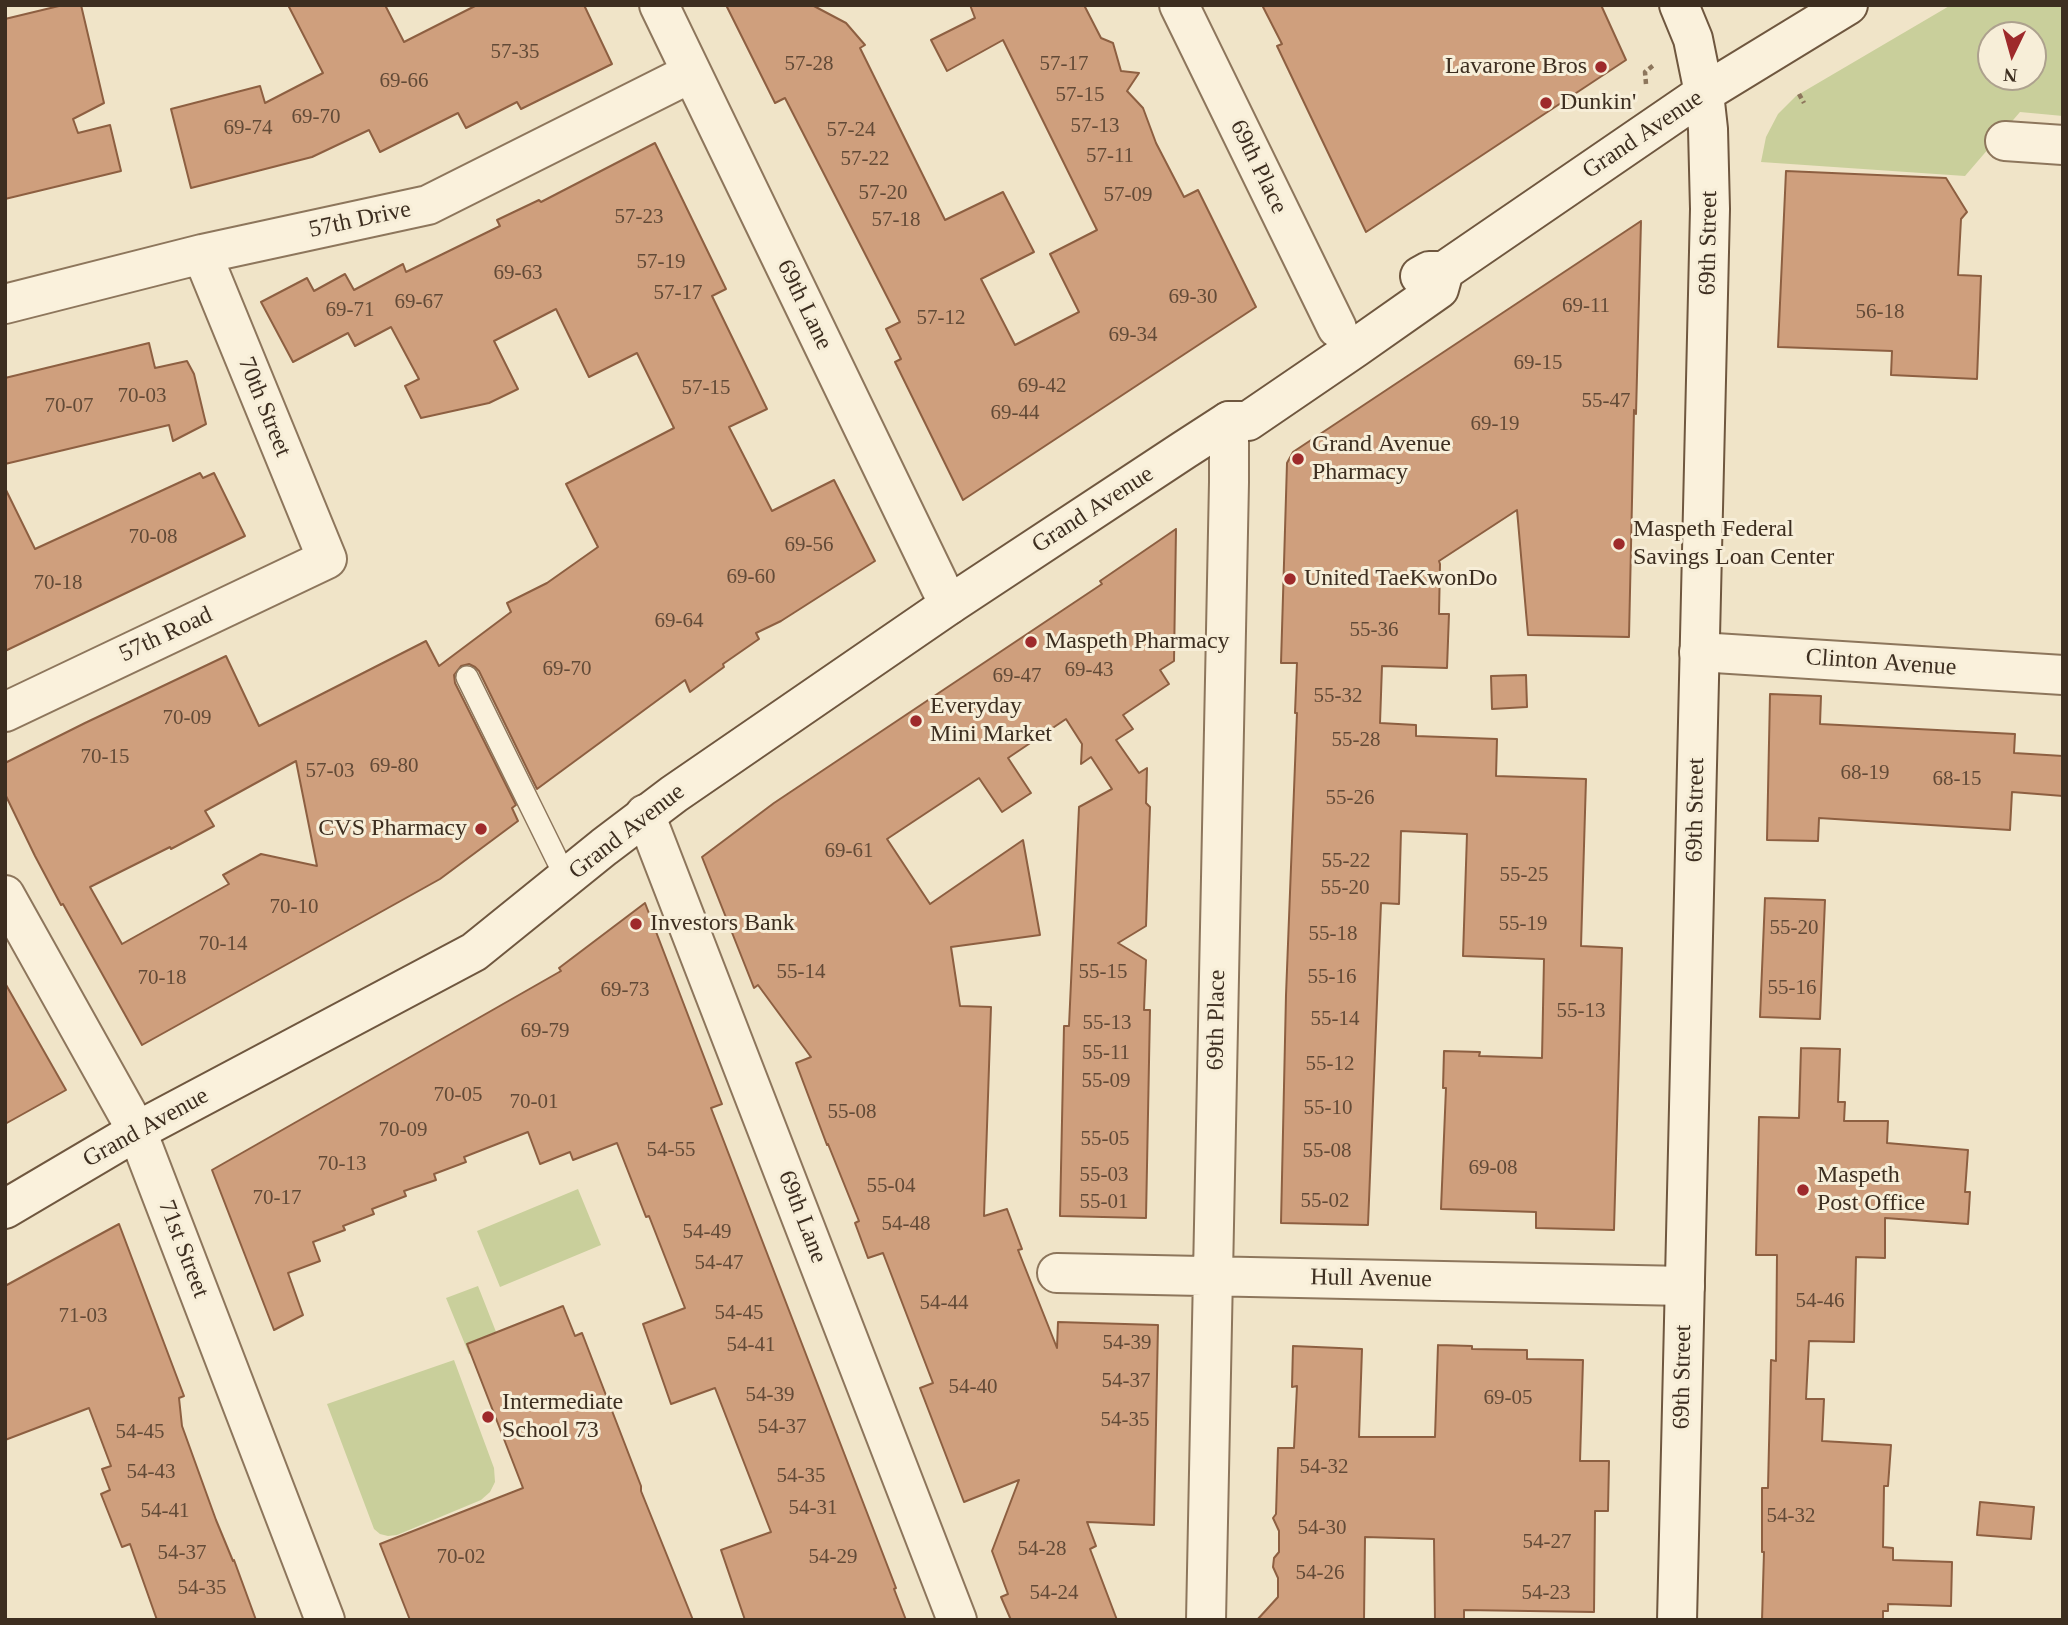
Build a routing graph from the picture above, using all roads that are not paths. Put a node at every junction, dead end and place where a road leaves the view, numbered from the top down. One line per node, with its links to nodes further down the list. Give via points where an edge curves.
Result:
1 (659, 5): 5 (street, 69th Lane)
2 (1179, 5): 12 (street, 69th Place)
3 (1679, 5): 6 (street, 69th Street, via 1693,39)
4 (1848, 5): 6 (street, Grand Avenue)
5 (691, 73): 9 (street, 57th Drive, via 428,205); 15 (street, 69th Lane)
6 (1704, 93): 10 (street, Grand Avenue); 16 (street, 69th Street, via 1710,209)
7 (2005, 141): 8 (street)
8 (2063, 145)
9 (202, 254): 11 (street, 57th Drive); 14 (street, 70th Street)
10 (1444, 271): 12 (street, Grand Avenue, via 1429,271); 13 (street, Grand Avenue, via 1439,289 1248,421)
11 (5, 304)
12 (1337, 328): 13 (street, Grand Avenue, via 1230,404)
13 (1229, 421): 15 (street, Grand Avenue); 26 (street, 69th Place)
14 (327, 559): 19 (street, 57th Road)
15 (949, 605): 20 (street, Grand Avenue)
16 (1699, 652): 17 (street, Clinton Avenue); 27 (street, 69th Street)
17 (2063, 675)
18 (467, 677): 21 (lane)
19 (5, 712)
20 (645, 814): 21 (street, Grand Avenue); 29 (street, 69th Lane)
21 (566, 878): 23 (street, Grand Avenue, via 474,952)
22 (5, 895): 23 (street, 71st Street)
23 (137, 1131): 24 (street, Grand Avenue); 28 (street, 71st Street)
24 (5, 1209)
25 (1056, 1273): 26 (street, Hull Avenue)
26 (1212, 1276): 27 (street, Hull Avenue); 30 (street, 69th Place)
27 (1685, 1286): 31 (street, 69th Street)
28 (325, 1620)
29 (957, 1620)
30 (1206, 1620)
31 (1677, 1620)

